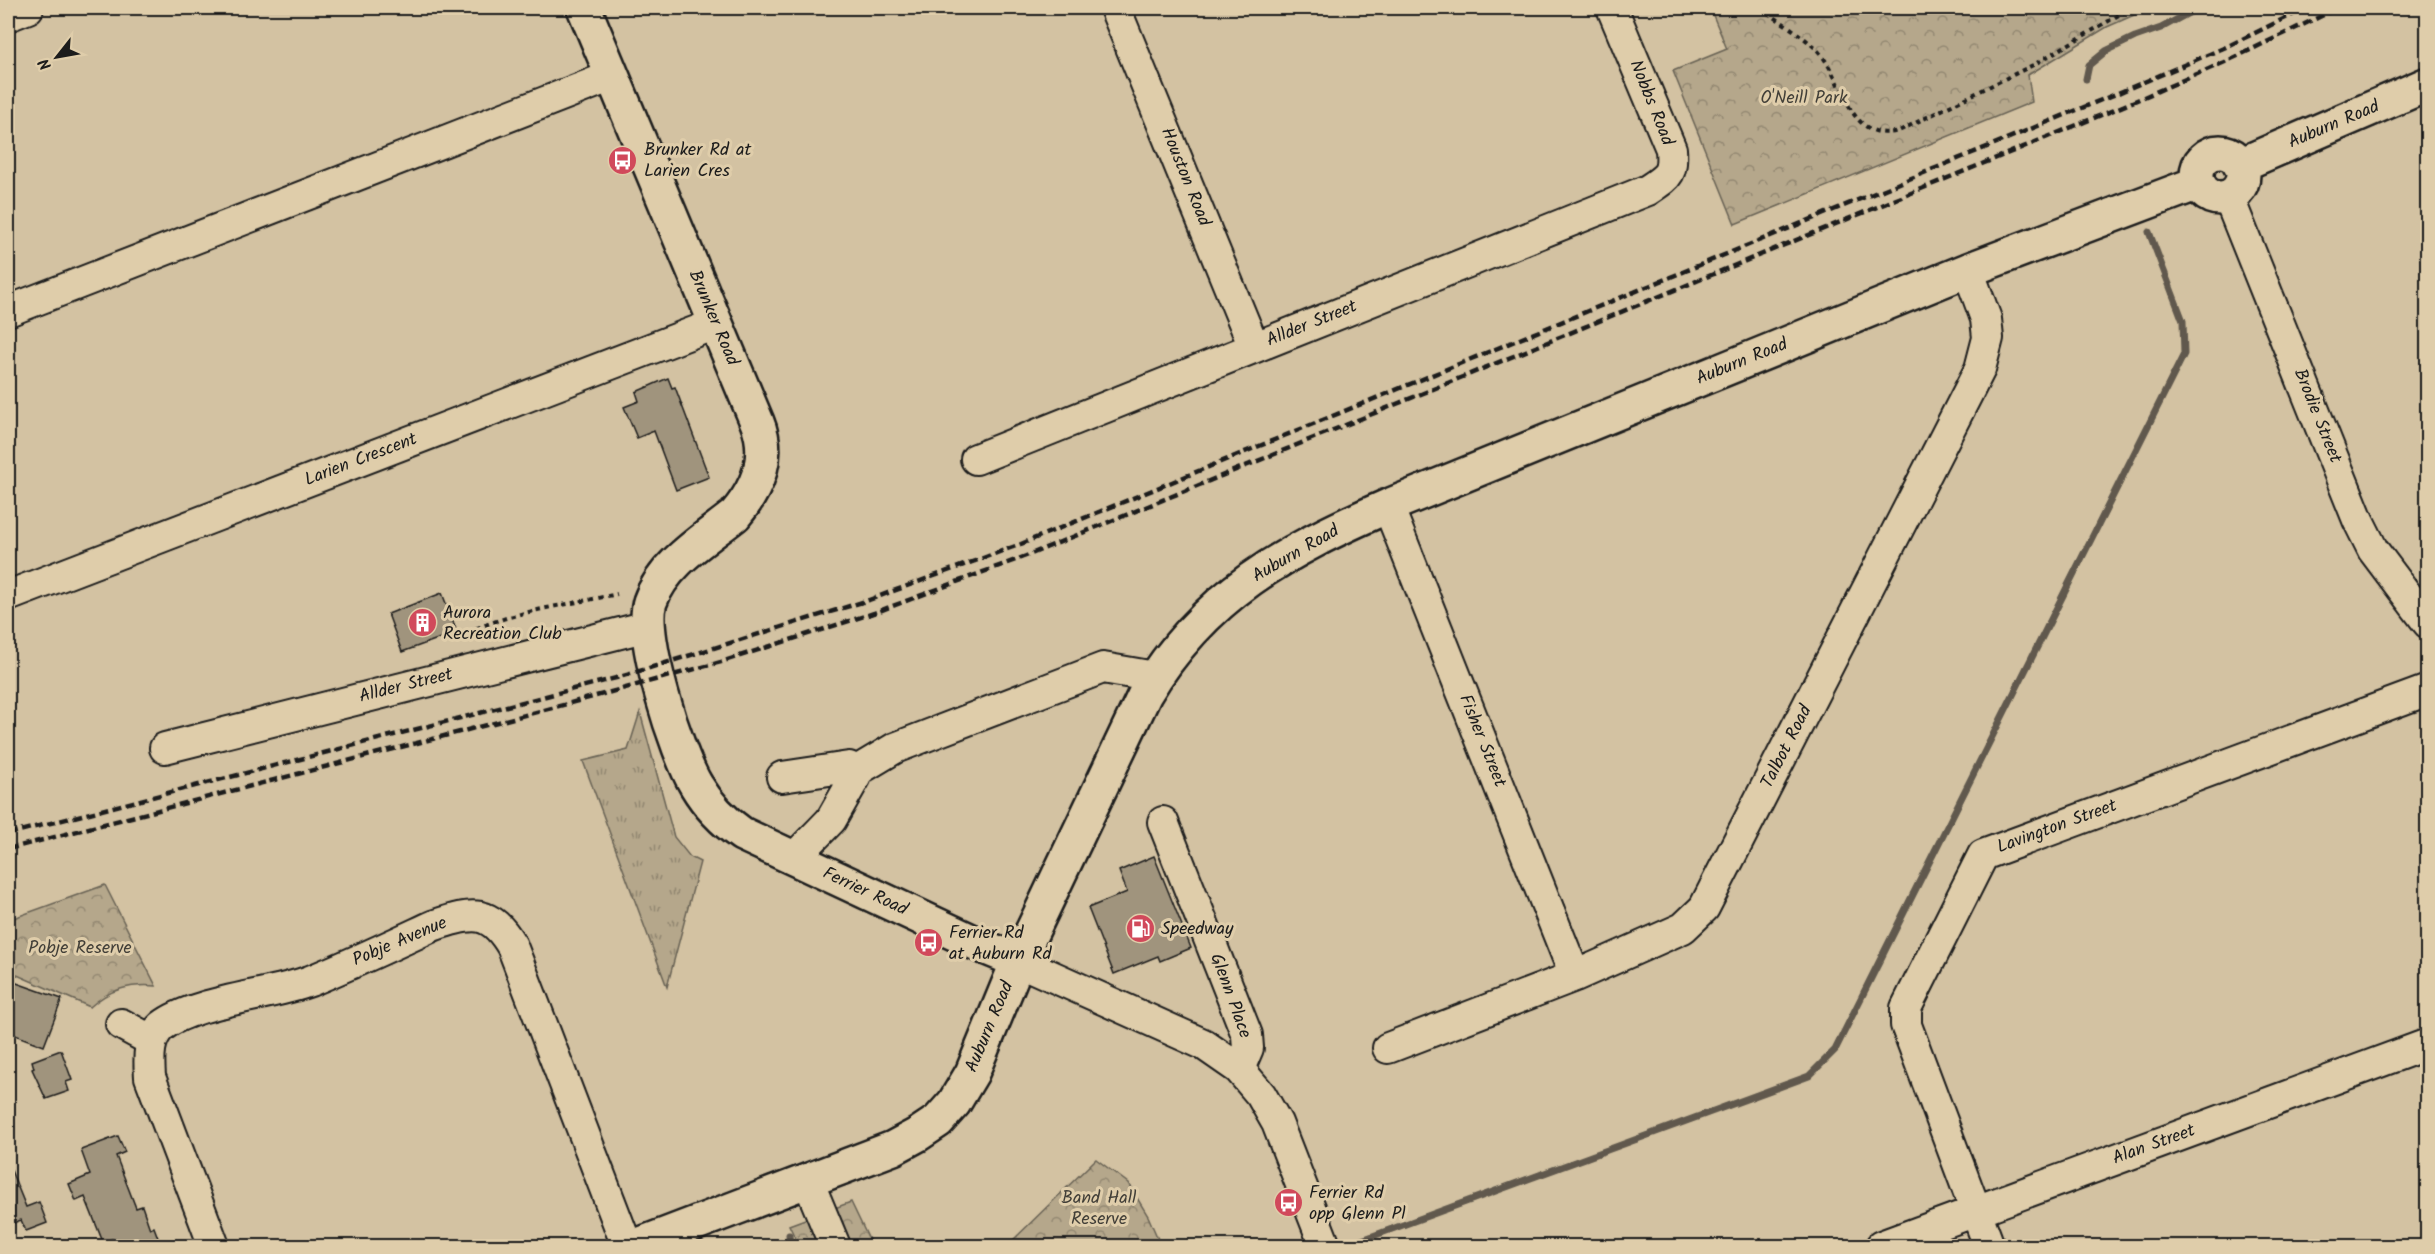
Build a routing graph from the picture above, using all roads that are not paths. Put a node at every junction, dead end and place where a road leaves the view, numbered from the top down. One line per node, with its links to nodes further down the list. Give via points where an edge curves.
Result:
1 (28, 8): 5 (street)
2 (584, 8): 6 (main road, Brunker Road)
3 (1115, 8): 15 (street, Houston Road)
4 (1612, 8): 10 (street, Nobbs Road, via 1671,149 1669,176)
5 (8, 16)
6 (612, 76): 13 (street); 14 (main road, Brunker Road)
7 (2427, 84): 8 (main road, Auburn Road)
8 (2241, 165): 9 (main road, via 2230,154 2207,155 2198,167); 11 (main road, via 2240,187)
9 (2198, 183): 11 (main road, via 2214,197); 12 (main road, Auburn Road)
10 (1647, 190): 15 (street, Allder Street)
11 (2228, 196): 20 (street, Brodie Street, via 2358,520 2373,550)
12 (1968, 270): 17 (main road, Auburn Road); 33 (street, Talbot Road, via 1986,319 1988,338 1980,369 1704,908 1683,928)
13 (8, 311)
14 (716, 324): 18 (street, Larien Crescent); 19 (main road, Brunker Road, via 762,434 761,471 751,494 735,515 674,565 660,583)
15 (1254, 347): 16 (street, Allder Street)
16 (976, 459)
17 (1388, 506): 22 (main road, Auburn Road, via 1324,535 1257,573 1182,641); 33 (street, Fisher Street)
18 (8, 596)
19 (649, 613): 25 (street, Allder Street); 30 (main road, Ferrier Road, via 674,732 694,783 725,822)
20 (2427, 622)
21 (1102, 668): 22 (street); 24 (street); 26 (street, via 894,748)
22 (1155, 677): 24 (main road, Auburn Road)
23 (2427, 690): 40 (street, Lavington Street, via 1983,855 1906,1008 1906,1025)
24 (1137, 711): 32 (main road, Auburn Road)
25 (165, 748)
26 (855, 772): 27 (street, via 849,767); 28 (street)
27 (782, 777)
28 (831, 820): 30 (street); 31 (street)
29 (1163, 822): 38 (street, Glenn Place, via 1247,1035 1248,1048)
30 (793, 858): 31 (main road, Ferrier Road)
31 (828, 875): 32 (main road, Ferrier Road)
32 (1018, 961): 38 (street, Ferrier Road, via 1203,1044); 39 (main road, Auburn Road, via 972,1073 938,1121 893,1148)
33 (1575, 976): 37 (street, Talbot Road)
34 (121, 1024): 35 (street)
35 (152, 1041): 41 (street, via 148,1058 150,1077); 42 (street, Pobje Avenue, via 160,1028 178,1016 308,981 453,919 472,915 488,919 501,928 512,946)
36 (2427, 1044): 40 (street, Alan Street)
37 (1388, 1048)
38 (1239, 1068): 45 (street, Ferrier Road, via 1277,1123)
39 (808, 1181): 43 (main road, Auburn Road); 44 (street)
40 (1976, 1211): 46 (street, Alan Street); 47 (street, Lavington Street)
41 (214, 1246)
42 (627, 1246)
43 (636, 1246)
44 (835, 1246)
45 (1325, 1246)
46 (1881, 1246)
47 (1989, 1246)

